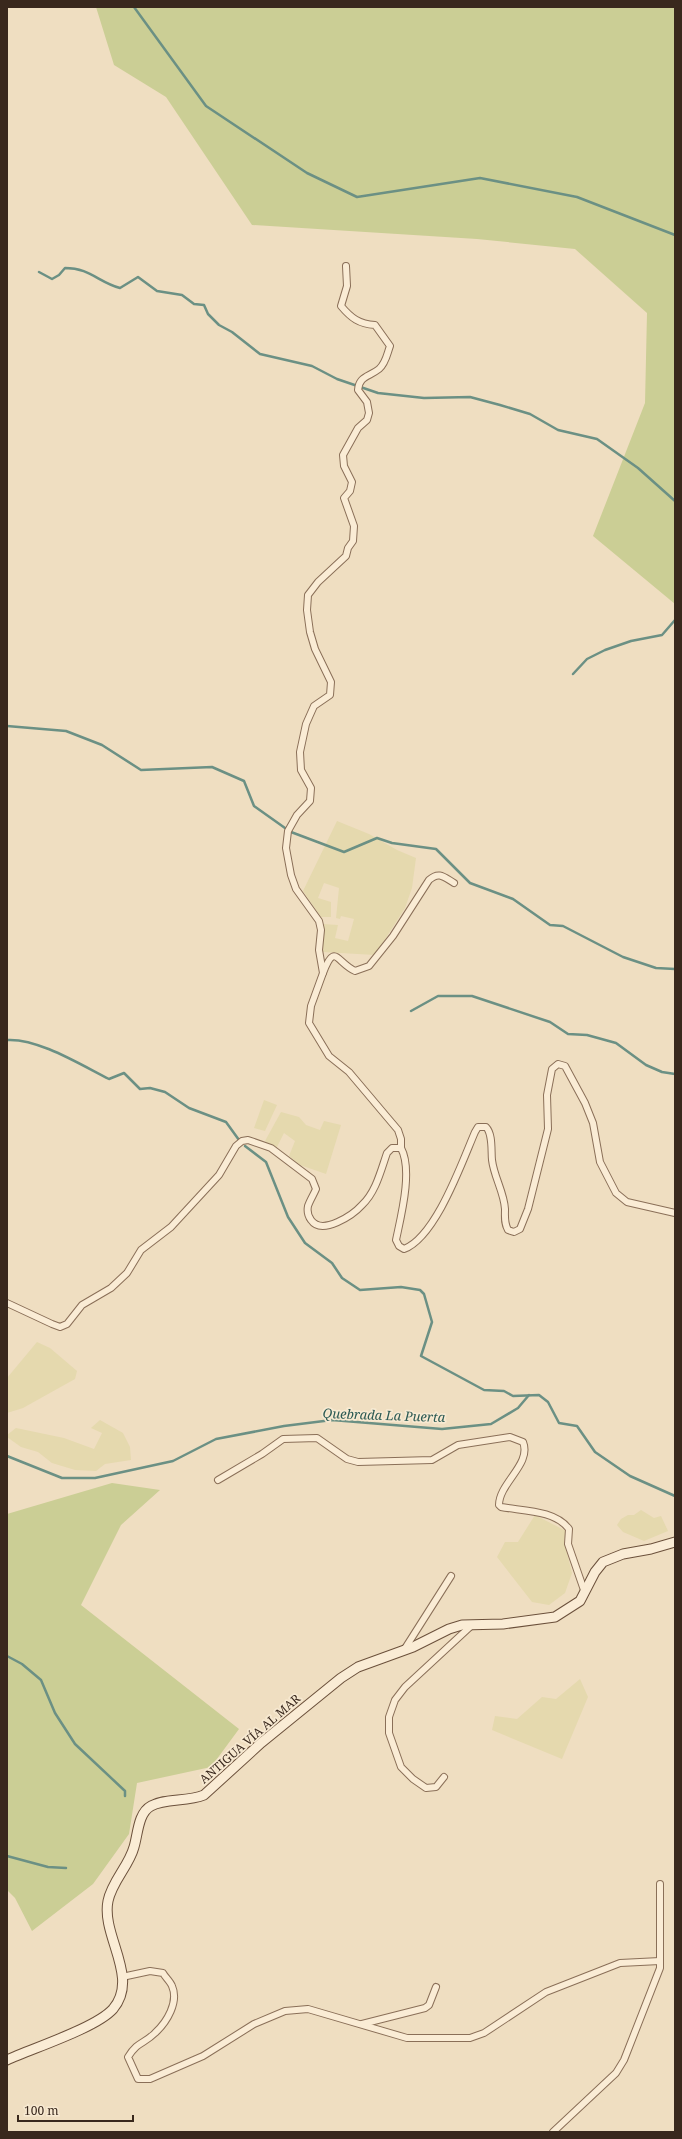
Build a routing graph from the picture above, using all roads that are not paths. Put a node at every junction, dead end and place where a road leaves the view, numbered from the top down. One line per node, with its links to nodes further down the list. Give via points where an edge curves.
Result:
1 (346, 266): 3 (street, via 347,286 341,306 356,321 376,325 390,346 385,362 359,382 358,390 367,402 369,413 343,455 344,466 352,482 350,491 344,498 354,526 353,541 346,556 308,595 310,632 331,682 330,695 314,706 306,724 301,770 312,788 310,801 297,815 288,831 286,848 290,876 319,921 319,960)
2 (454, 883): 3 (street, via 440,874 434,875 393,936 369,966 355,971 336,956 332,956)
3 (323, 973): 4 (street, via 311,1006 308,1023 329,1056 349,1072 398,1130 402,1139)
4 (401, 1148): 5 (street, via 404,1153 405,1195 396,1240 399,1246 404,1249 410,1246 432,1223 450,1191 475,1132 478,1127 483,1126 490,1132 492,1162 505,1208 504,1224 508,1230 514,1232 520,1229 528,1209 548,1129 547,1095 552,1070 558,1064 562,1064 585,1103 593,1123 600,1162 616,1192 627,1202); 6 (street, via 392,1148 388,1153 372,1194 362,1205 349,1216 324,1226 313,1223 308,1216 308,1206 316,1189 312,1179 271,1148 248,1140 242,1141 236,1146 219,1175 171,1227 141,1250 127,1273 112,1288 82,1305 67,1324 60,1327)
5 (675, 1214)
6 (7, 1303)
7 (218, 1480): 10 (street, via 284,1439 317,1438 347,1459 358,1462 432,1460 458,1445 499,1438 517,1438 523,1442 525,1455 510,1480 499,1506 556,1517 564,1523 569,1529 568,1544)
8 (675, 1542): 10 (main road, ANTIGUA VÍA AL MAR, via 611,1557 595,1572)
9 (451, 1576): 12 (street)
10 (584, 1593): 11 (main road, ANTIGUA VÍA AL MAR, via 572,1608 548,1620)
11 (473, 1624): 12 (main road, ANTIGUA VÍA AL MAR, via 449,1629); 13 (street, via 405,1687 395,1700 389,1717 388,1733 401,1767 426,1788 436,1787)
12 (404, 1650): 16 (main road, ANTIGUA VÍA AL MAR, via 373,1660 341,1678 243,1759 204,1795 185,1801 150,1806 141,1819 130,1860 111,1890 108,1902 108,1918)
13 (444, 1777)
14 (660, 1884): 15 (street)
15 (660, 1961): 18 (street, via 620,1963 546,1992 484,2033 470,2038 407,2038); 20 (street, via 660,1968 624,2060 616,2073)
16 (122, 1977): 18 (street, via 150,1971 163,1973 172,1986 175,2000 169,2014 155,2033 135,2046 128,2057 138,2079 150,2079 203,2056 254,2024 293,2009 308,2009); 19 (main road, ANTIGUA VÍA AL MAR, via 120,1997 113,2009 104,2016)
17 (436, 1987): 18 (street, via 429,2005 425,2008)
18 (361, 2024)
19 (7, 2060)
20 (553, 2132)

